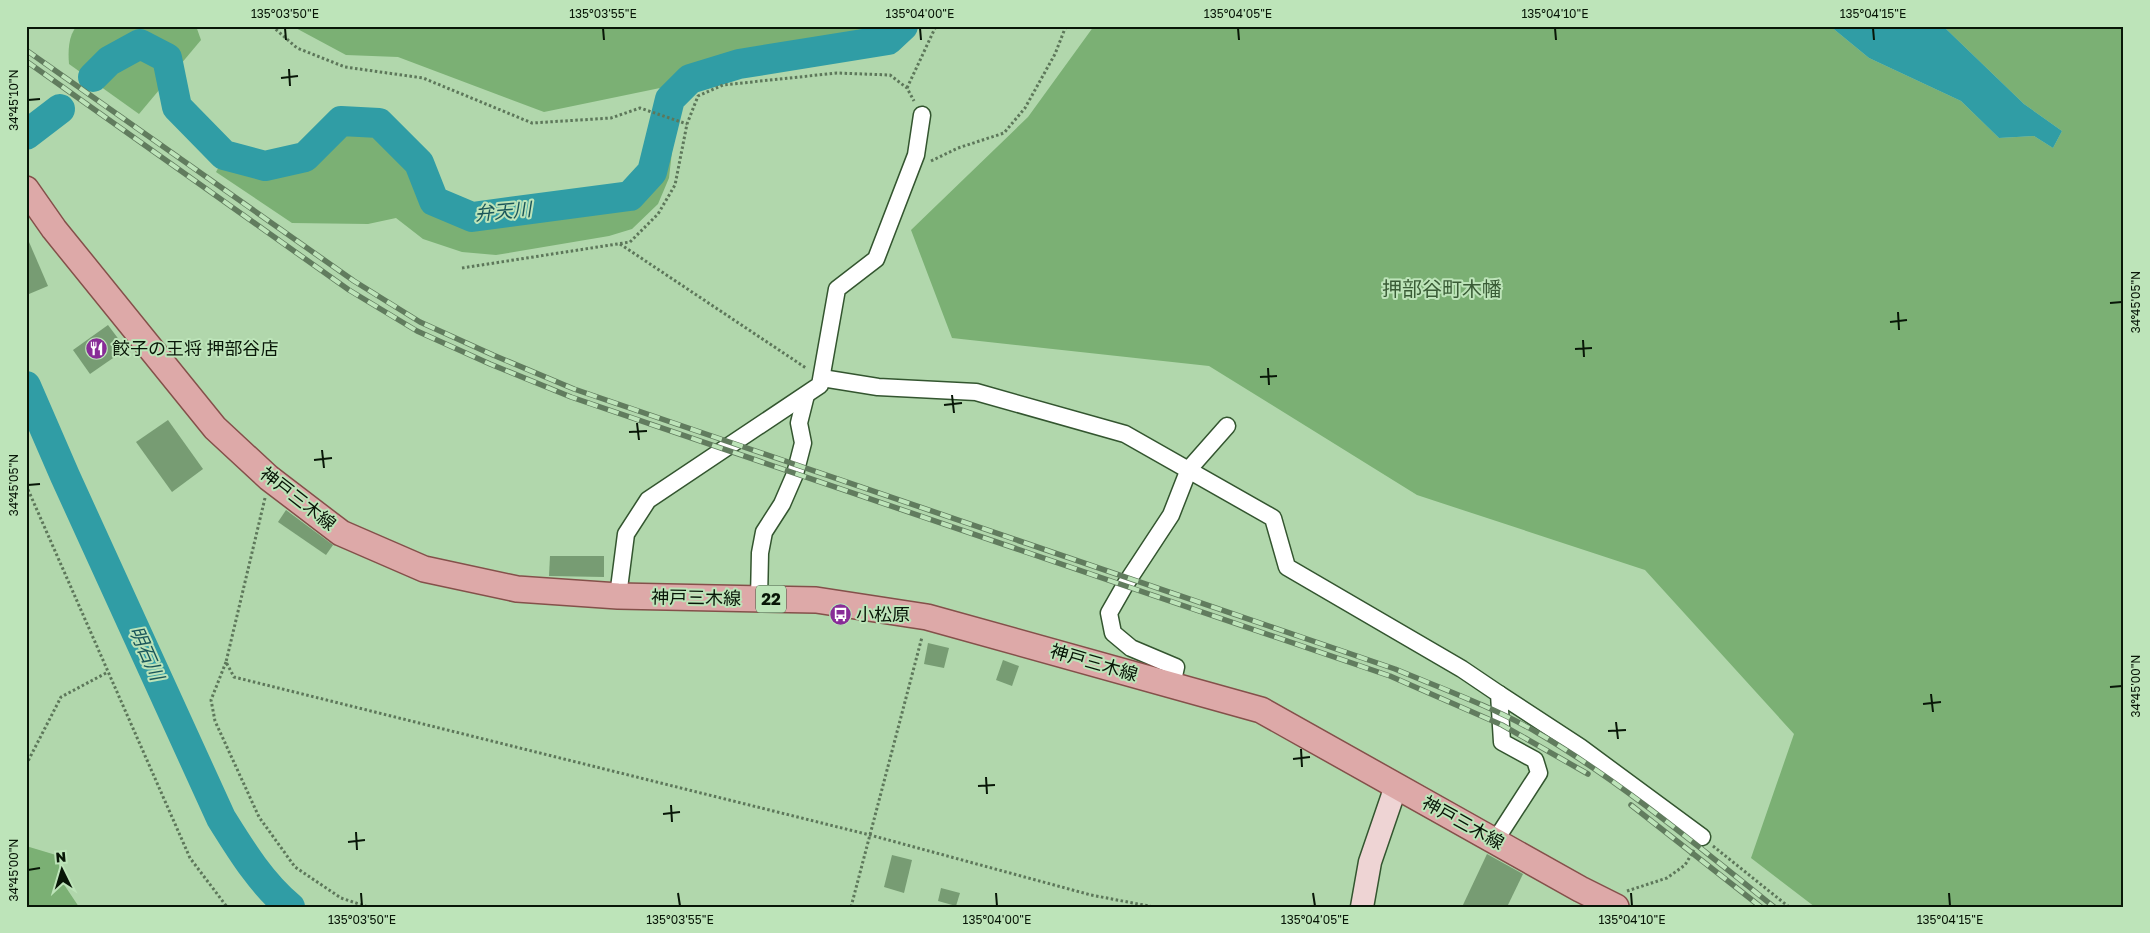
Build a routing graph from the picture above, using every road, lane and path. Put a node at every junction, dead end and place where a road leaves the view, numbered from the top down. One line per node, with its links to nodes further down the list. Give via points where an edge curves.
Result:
1 (272, 26): 6 (path, via 297,48 345,67 423,78 532,123 611,118 640,108)
2 (936, 26): 4 (path)
3 (1066, 26): 7 (path, via 1025,108 1004,134)
4 (907, 88): 5 (path); 6 (path, via 890,75 837,73 723,86 698,96)
5 (922, 115): 7 (street)
6 (687, 124): 9 (path, via 675,185 658,214 630,242)
7 (912, 166): 11 (street, via 876,259 837,289)
8 (26, 189): 15 (main road, 神戸三木線 / 22, via 215,428)
9 (619, 244): 10 (path); 11 (path)
10 (462, 268)
11 (822, 378): 12 (street, via 820,385); 14 (street, via 878,387 976,392 1125,434)
12 (806, 395): 17 (street, via 648,500 626,534); 18 (street, via 799,423 803,443 795,474 782,504 764,532)
13 (1228, 426): 14 (street)
14 (1189, 469): 22 (street, via 1171,515 1109,613 1112,633 1132,648 1176,667); 23 (street, via 1273,518 1287,567)
15 (269, 478): 17 (main road, 神戸三木線 / 22, via 341,533 424,569 517,589); 20 (path)
16 (26, 485): 21 (path)
17 (618, 596): 18 (main road, 神戸三木線 / 22)
18 (759, 599): 19 (main road, 神戸三木線 / 22, via 816,600)
19 (927, 617): 22 (main road, 神戸三木線 / 22); 26 (path)
20 (226, 662): 26 (path, via 234,677); 31 (path, via 211,700 215,721 259,817 295,867 340,898)
21 (108, 672): 24 (path, via 61,696); 30 (path, via 190,858)
22 (1172, 685): 25 (main road, 神戸三木線 / 22, via 1261,710)
23 (1499, 694): 27 (street, via 1580,747); 28 (street, via 1502,742 1535,760 1539,773)
24 (26, 765)
25 (1396, 786): 28 (main road, 神戸三木線 / 22); 34 (street, via 1370,862)
26 (870, 835): 32 (path); 33 (path, via 1091,895)
27 (1702, 838): 29 (path, via 1685,865 1667,878 1624,892); 35 (path)
28 (1495, 841): 29 (main road, 神戸三木線 / 22)
29 (1615, 906)
30 (227, 907)
31 (368, 907)
32 (851, 907)
33 (1154, 907)
34 (1362, 907)
35 (1788, 907)

